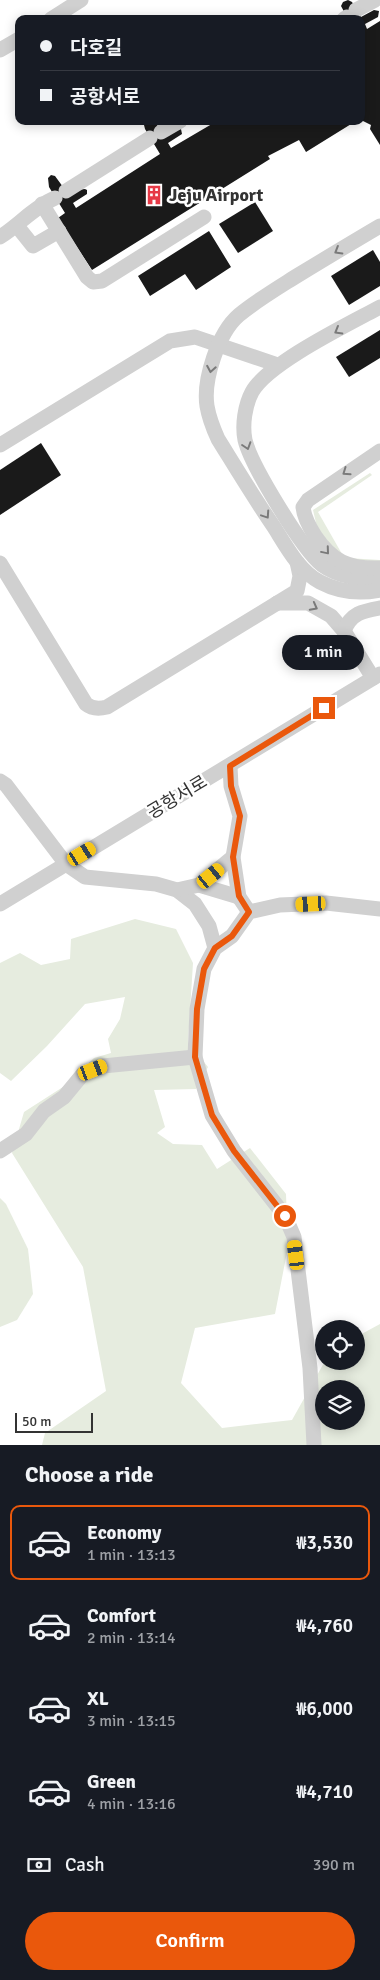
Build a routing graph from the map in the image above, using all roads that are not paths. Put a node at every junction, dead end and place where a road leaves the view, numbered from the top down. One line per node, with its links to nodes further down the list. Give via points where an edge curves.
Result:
1 (81, 0): 3 (street)
2 (375, 0): 4 (street)
3 (57, 15)
4 (349, 15)
5 (15, 41): 6 (street)
6 (0, 50)
7 (173, 125): 8 (street)
8 (54, 198): 10 (street); 12 (street)
9 (204, 217): 12 (street, via 102,281 93,282)
10 (17, 226): 12 (street, via 33,246); 13 (street)
11 (380, 226): 18 (street, one-way to 18, bridge, via 237,316 223,334 211,365 207,404 210,421 218,439)
12 (59, 231)
13 (0, 237)
14 (380, 306): 15 (street, one-way to 15)
15 (278, 365): 16 (street, via 195,337 170,341); 21 (street, one-way to 21, via 259,382 248,400 244,438 253,463 316,559 337,573 355,578)
16 (0, 445)
17 (380, 451): 20 (street, one-way to 20, via 308,500 304,507 312,532 331,557 363,569)
18 (297, 562): 22 (street, bridge, via 309,575 334,588 360,592); 23 (street, via 300,576 296,590)
19 (0, 564): 23 (street, via 86,704 100,709)
20 (380, 568)
21 (380, 577)
22 (380, 590)
23 (277, 603): 25 (street, one-way to 25, via 308,603 331,616)
24 (380, 608): 25 (street, via 358,613)
25 (344, 631): 26 (street)
26 (376, 676): 27 (street, 공항서로)
27 (230, 766): 29 (street, via 231,786 240,816); 30 (street, 공항서로)
28 (0, 781): 30 (street)
29 (233, 857): 31 (street); 33 (street)
30 (66, 864): 32 (street, via 85,877 156,884); 34 (street, 공항서로)
31 (200, 885): 32 (street); 33 (street)
32 (177, 890): 37 (street, via 195,904 209,926)
33 (239, 896): 36 (street)
34 (0, 904)
35 (380, 909): 36 (street, via 326,903 280,905)
36 (249, 912): 37 (street, via 232,936)
37 (215, 948): 38 (street, via 204,969 197,1009)
38 (195, 1057): 39 (street, via 103,1066 83,1074 64,1097 44,1111 26,1134); 40 (street, via 212,1115 234,1151 285,1216 294,1237 310,1368)
39 (0, 1151)
40 (314, 1445)

